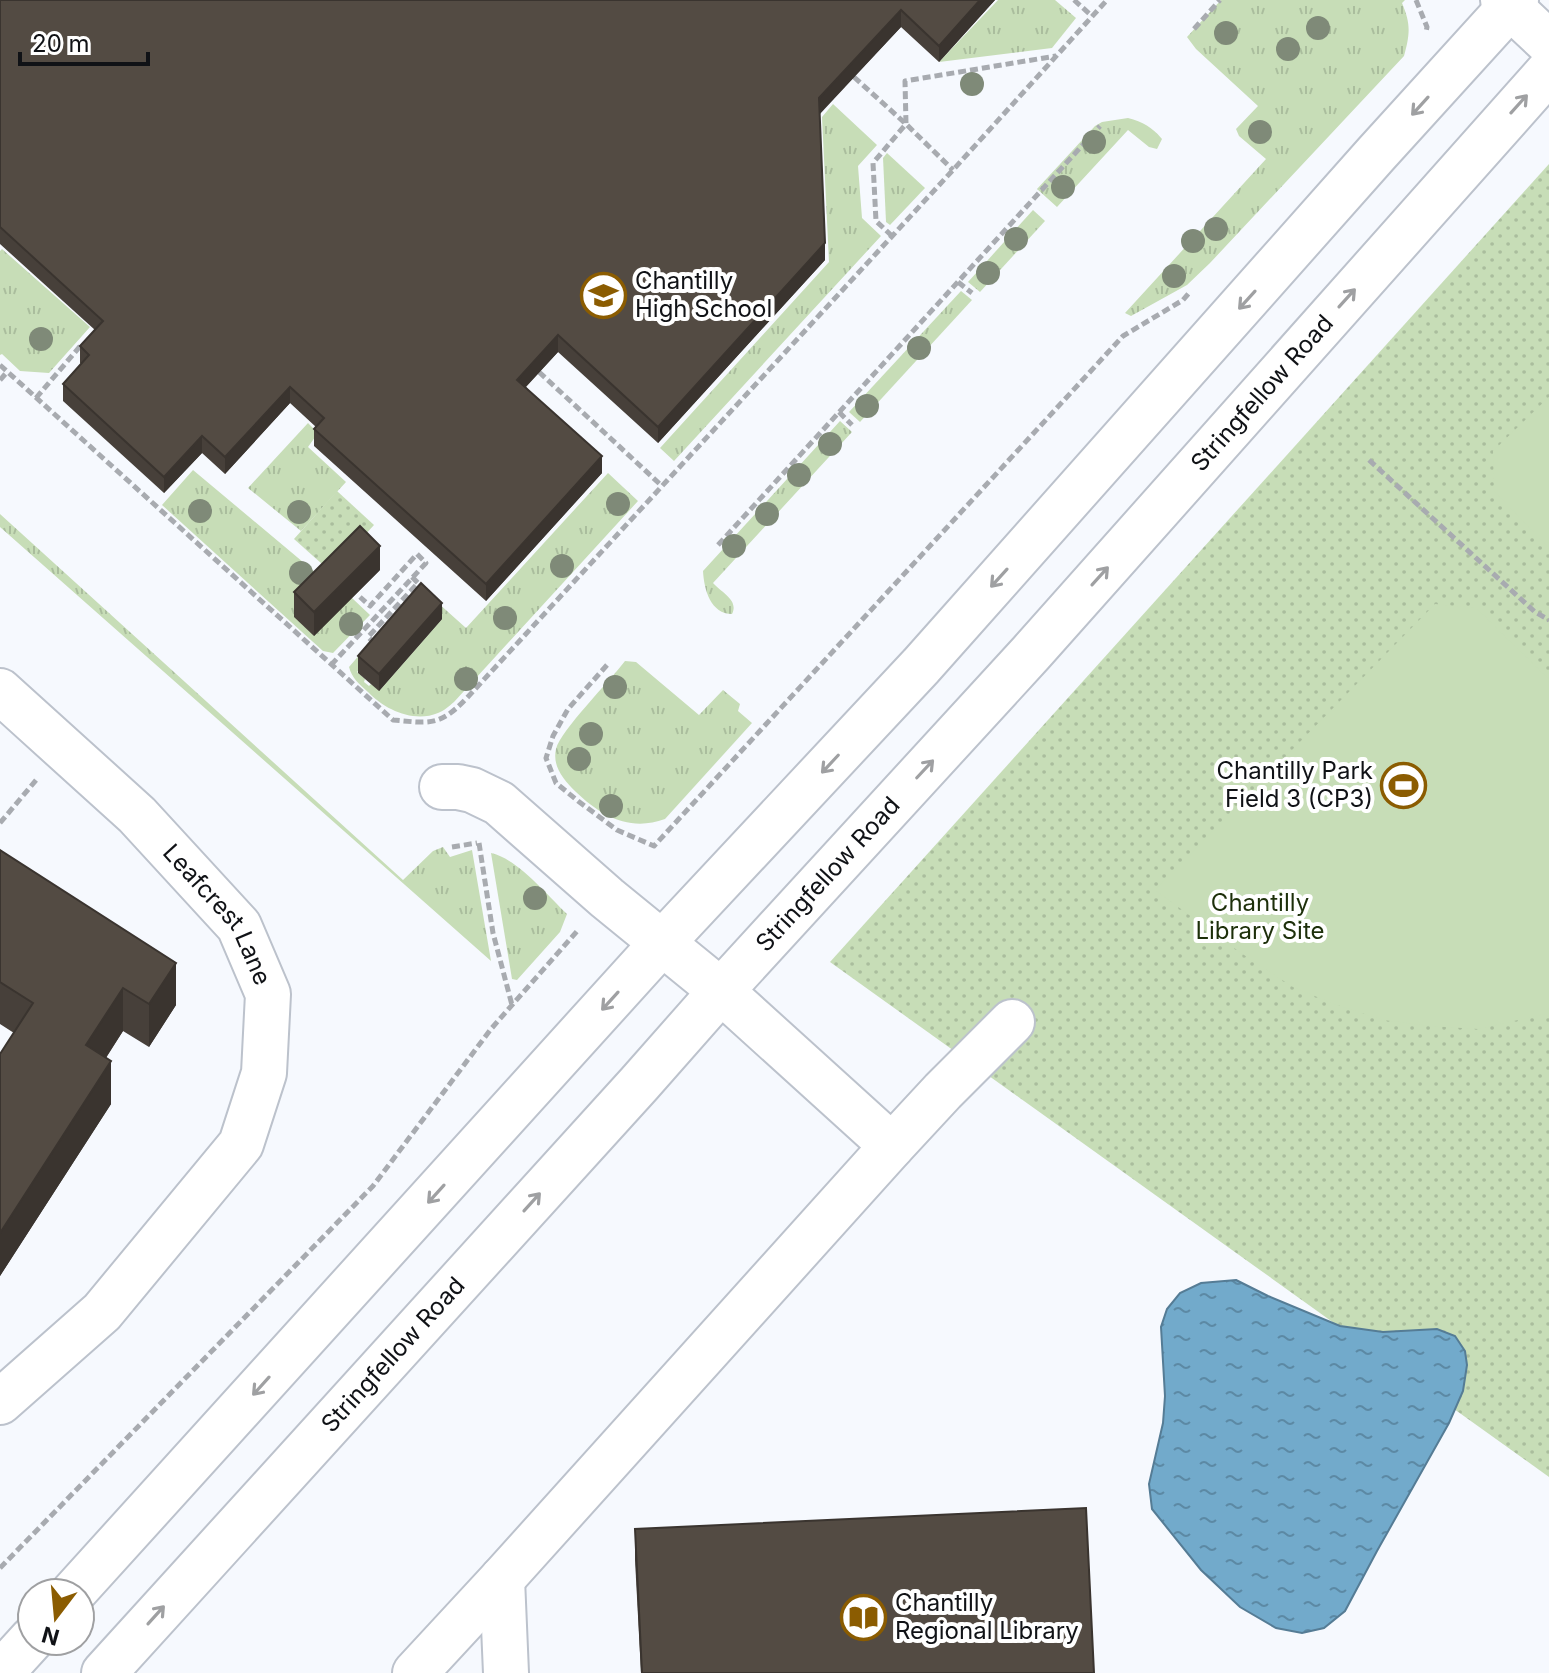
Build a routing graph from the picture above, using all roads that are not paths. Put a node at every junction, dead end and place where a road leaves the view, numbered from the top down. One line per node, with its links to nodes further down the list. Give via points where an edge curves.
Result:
1 (1510, 2): 2 (main road); 6 (main road, one-way to 6, via 921,666)
2 (1549, 43)
3 (1549, 71): 7 (main road, Stringfellow Road, one-way to 3, via 1031,653)
4 (0, 691): 10 (main road, Leafcrest Lane, via 137,815 239,926 268,994 264,1073 241,1144 102,1312)
5 (442, 787): 6 (main road, via 472,790 499,803)
6 (662, 943): 7 (main road); 11 (main road, one-way to 11)
7 (721, 991): 9 (main road); 15 (main road, Stringfellow Road, one-way to 7)
8 (1012, 1022): 9 (main road)
9 (892, 1146): 12 (main road)
10 (0, 1402)
11 (87, 1577)
12 (502, 1579): 16 (main road); 17 (main road)
13 (16, 1656): 14 (main road)
14 (1, 1673)
15 (104, 1673)
16 (415, 1673)
17 (506, 1673)

